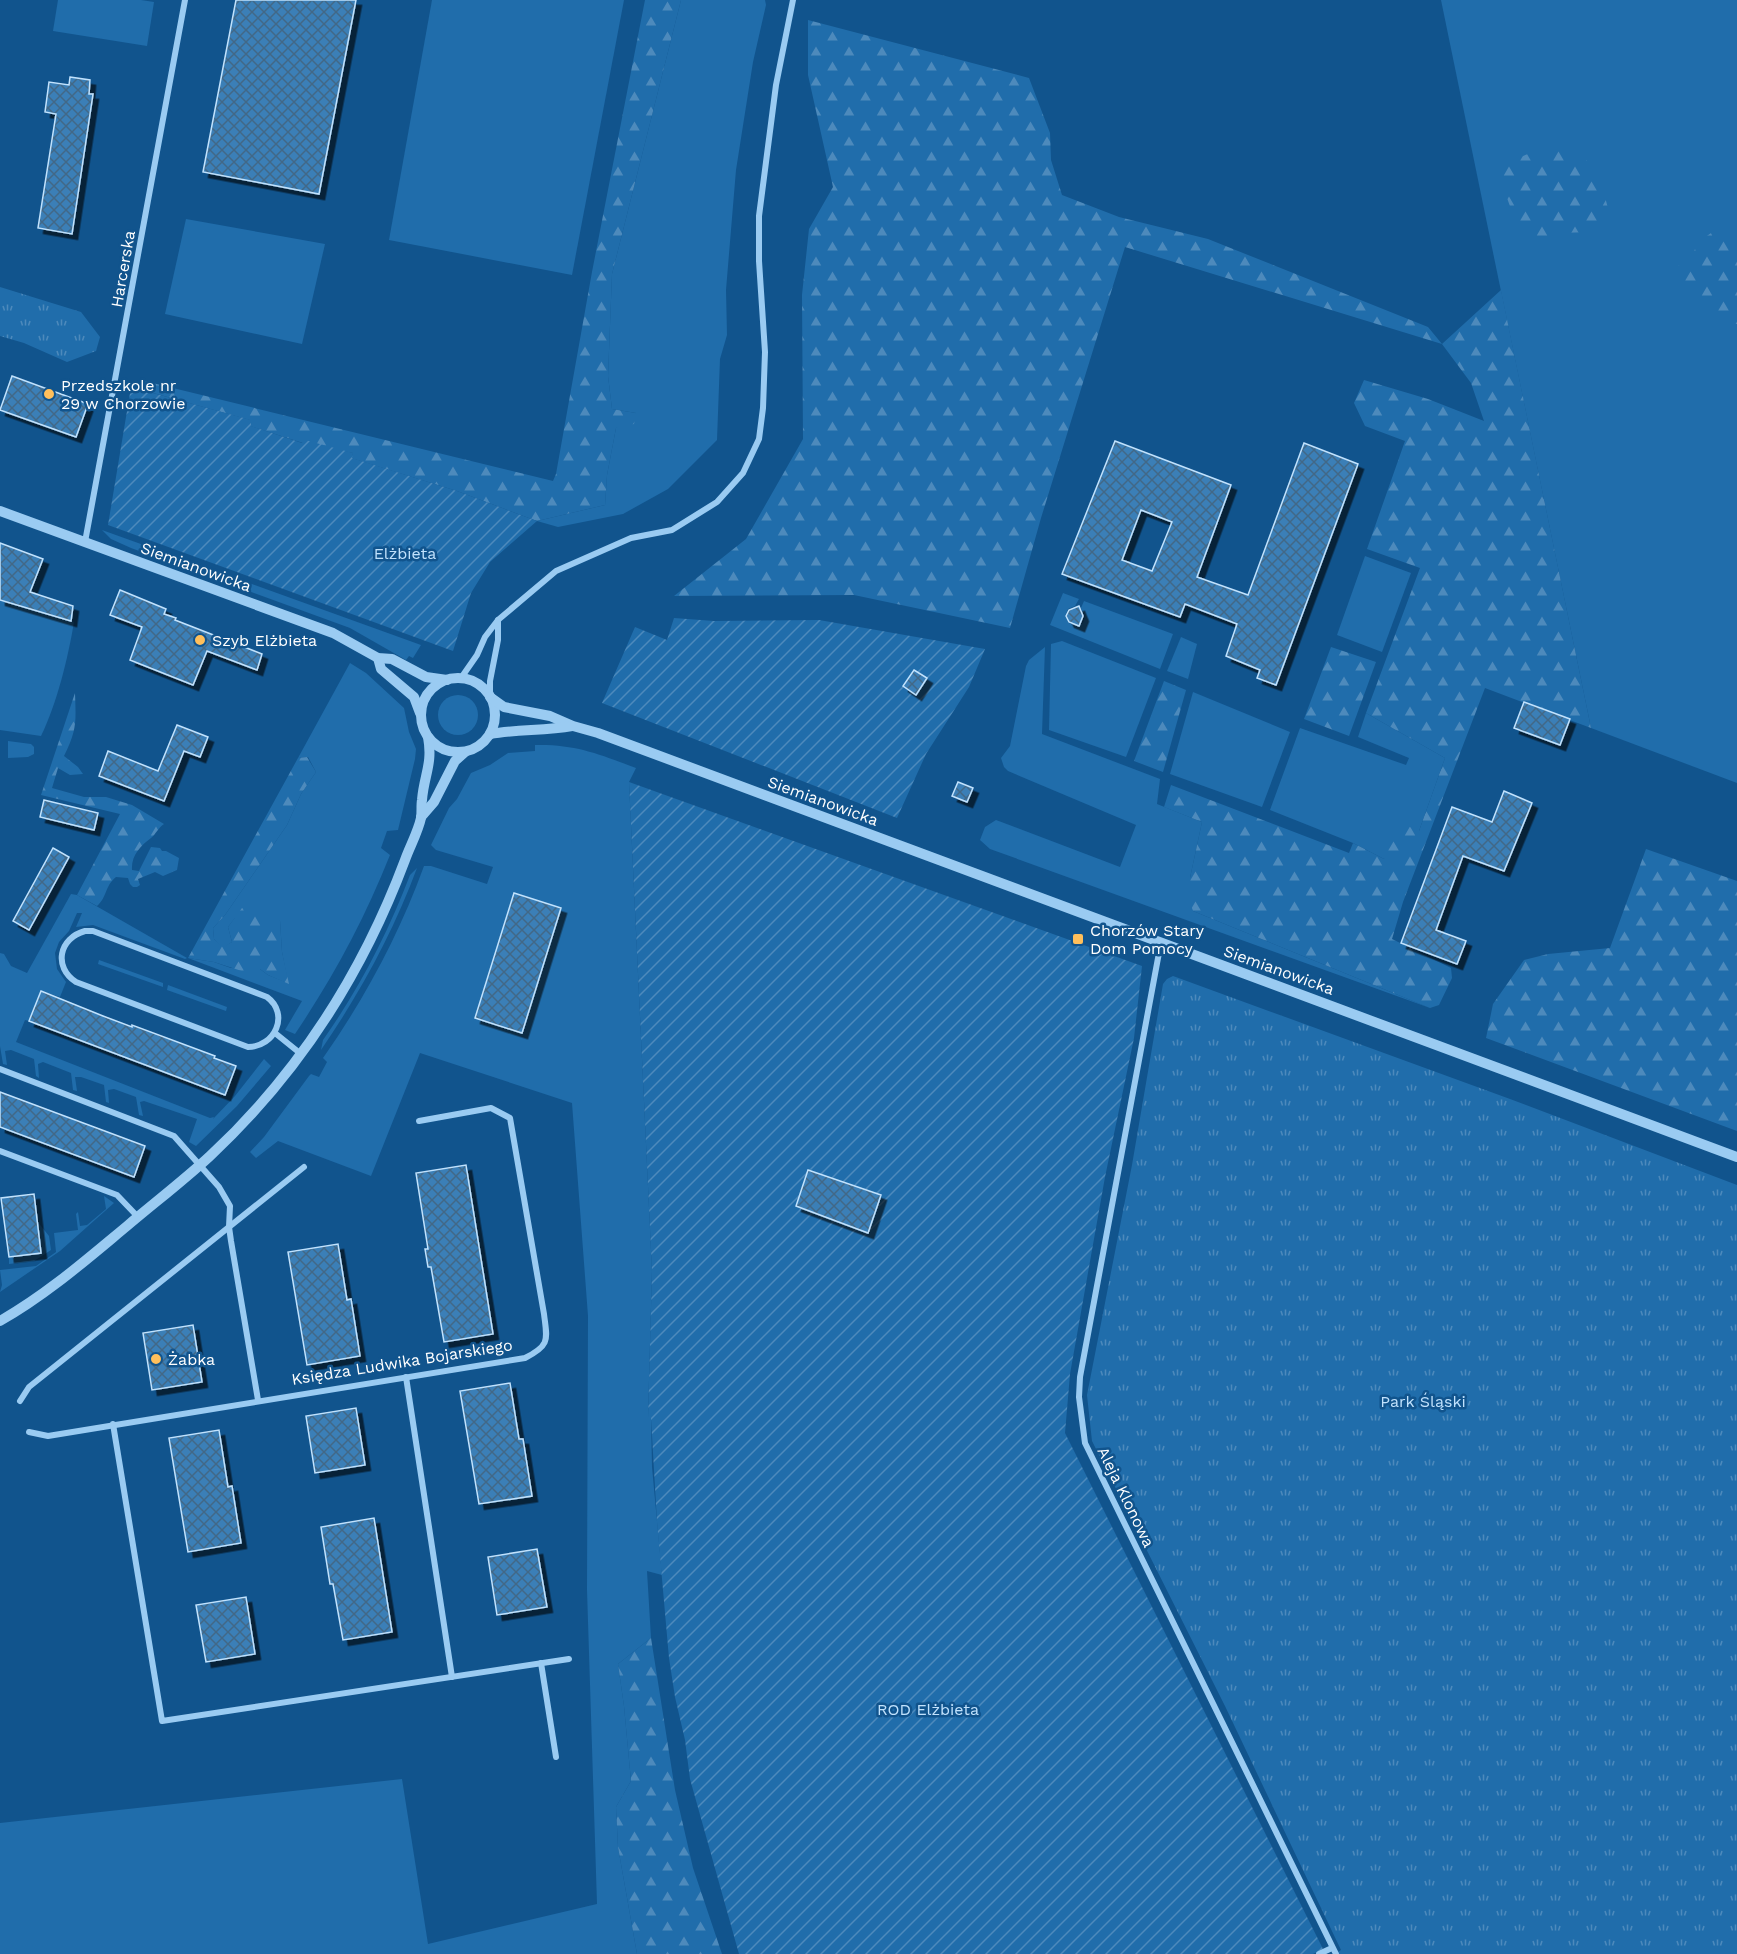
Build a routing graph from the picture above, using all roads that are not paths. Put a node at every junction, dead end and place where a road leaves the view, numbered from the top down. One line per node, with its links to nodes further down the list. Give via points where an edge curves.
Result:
1 (185, 0): 4 (street, Harcerska)
2 (793, 0): 5 (street, via 776,85 759,216 765,352 763,408 759,439 743,473 717,502 672,530 631,538 556,571)
3 (0, 511): 4 (street, Siemianowicka)
4 (85, 543): 6 (street, Siemianowicka, via 333,633)
5 (498, 620): 7 (street); 9 (street)
6 (378, 658): 8 (street, Siemianowicka, via 392,659 426,677); 10 (street, Siemianowicka, via 381,669 414,697)
7 (461, 678): 8 (street); 9 (street, via 475,682)
8 (447, 680): 10 (street, via 426,696)
9 (490, 697): 11 (street, Siemianowicka, via 504,707 550,716); 12 (street, via 495,715)
10 (421, 715): 13 (street)
11 (573, 726): 12 (street, Siemianowicka); 16 (street, Siemianowicka)
12 (490, 734): 14 (street, via 480,745)
13 (428, 738): 14 (street, via 444,750); 15 (street, via 431,755)
14 (465, 752): 15 (street, via 455,761 434,802)
15 (421, 817): 18 (street, via 362,959)
16 (1161, 942): 22 (street, Siemianowicka); 37 (street, Aleja Klonowa, via 1080,1377 1085,1443)
17 (275, 1033): 17 (street, via 279,1014 267,997 93,931 72,936 62,951 64,971 76,982 248,1047 264,1044); 18 (street)
18 (301, 1054): 23 (street, via 252,1114)
19 (0, 1069): 23 (street, via 174,1136)
20 (419, 1121): 28 (street, Księdza Ludwika Bojarskiego, via 490,1108 510,1118 547,1337 541,1350 525,1358)
21 (0, 1150): 25 (street, via 117,1195)
22 (1737, 1157)
23 (200, 1164): 25 (street); 26 (street, via 230,1206)
24 (304, 1167): 26 (street)
25 (138, 1217): 27 (street, via 48,1290)
26 (229, 1227): 29 (street); 30 (street, via 29,1387)
27 (0, 1321)
28 (406, 1377): 29 (street, Księdza Ludwika Bojarskiego); 35 (street)
29 (258, 1400): 31 (street, Księdza Ludwika Bojarskiego)
30 (20, 1401)
31 (113, 1424): 32 (street, Księdza Ludwika Bojarskiego, via 48,1436); 35 (street, via 162,1721)
32 (29, 1432)
33 (569, 1659): 34 (street)
34 (541, 1664): 35 (street); 36 (street)
35 (453, 1677)
36 (556, 1757)
37 (1334, 1951): 38 (street)
38 (1319, 1954)

